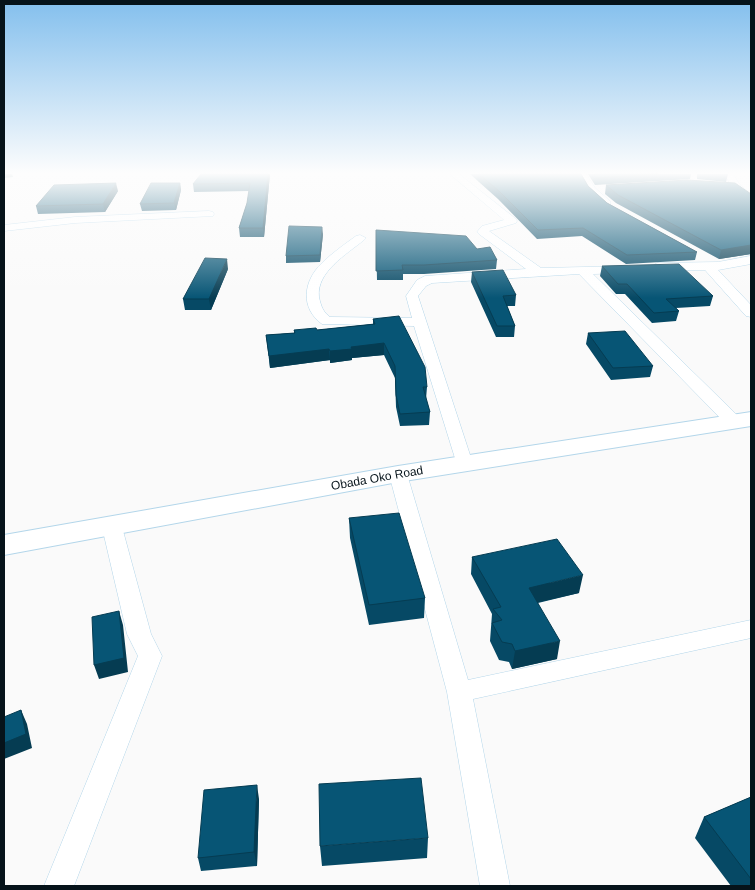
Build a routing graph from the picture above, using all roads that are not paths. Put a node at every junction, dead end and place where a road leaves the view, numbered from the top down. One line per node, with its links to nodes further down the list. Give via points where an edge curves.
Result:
1 (175, 216): 3 (street, via 75,220)
2 (505, 216): 9 (street, via 512,221 486,228 484,232)
3 (4, 228)
4 (360, 238): 11 (street, via 324,266 312,288 314,306 320,316 327,321)
5 (694, 253): 7 (street)
6 (751, 260): 7 (street)
7 (713, 266): 8 (street); 10 (street)
8 (583, 271): 9 (street); 12 (street)
9 (538, 272): 11 (street, via 429,279 421,283 412,296)
10 (751, 313)
11 (418, 322): 13 (street)
12 (743, 420): 13 (main road, Obada Oko Road)
13 (464, 464): 14 (main road, Obada Oko Road)
14 (398, 474): 15 (main road, Obada Oko Road); 18 (street)
15 (112, 526): 16 (main road, Obada Oko Road); 19 (street, via 139,634 150,656)
16 (4, 545)
17 (751, 629): 18 (street)
18 (458, 692): 20 (street)
19 (59, 886)
20 (495, 886)

